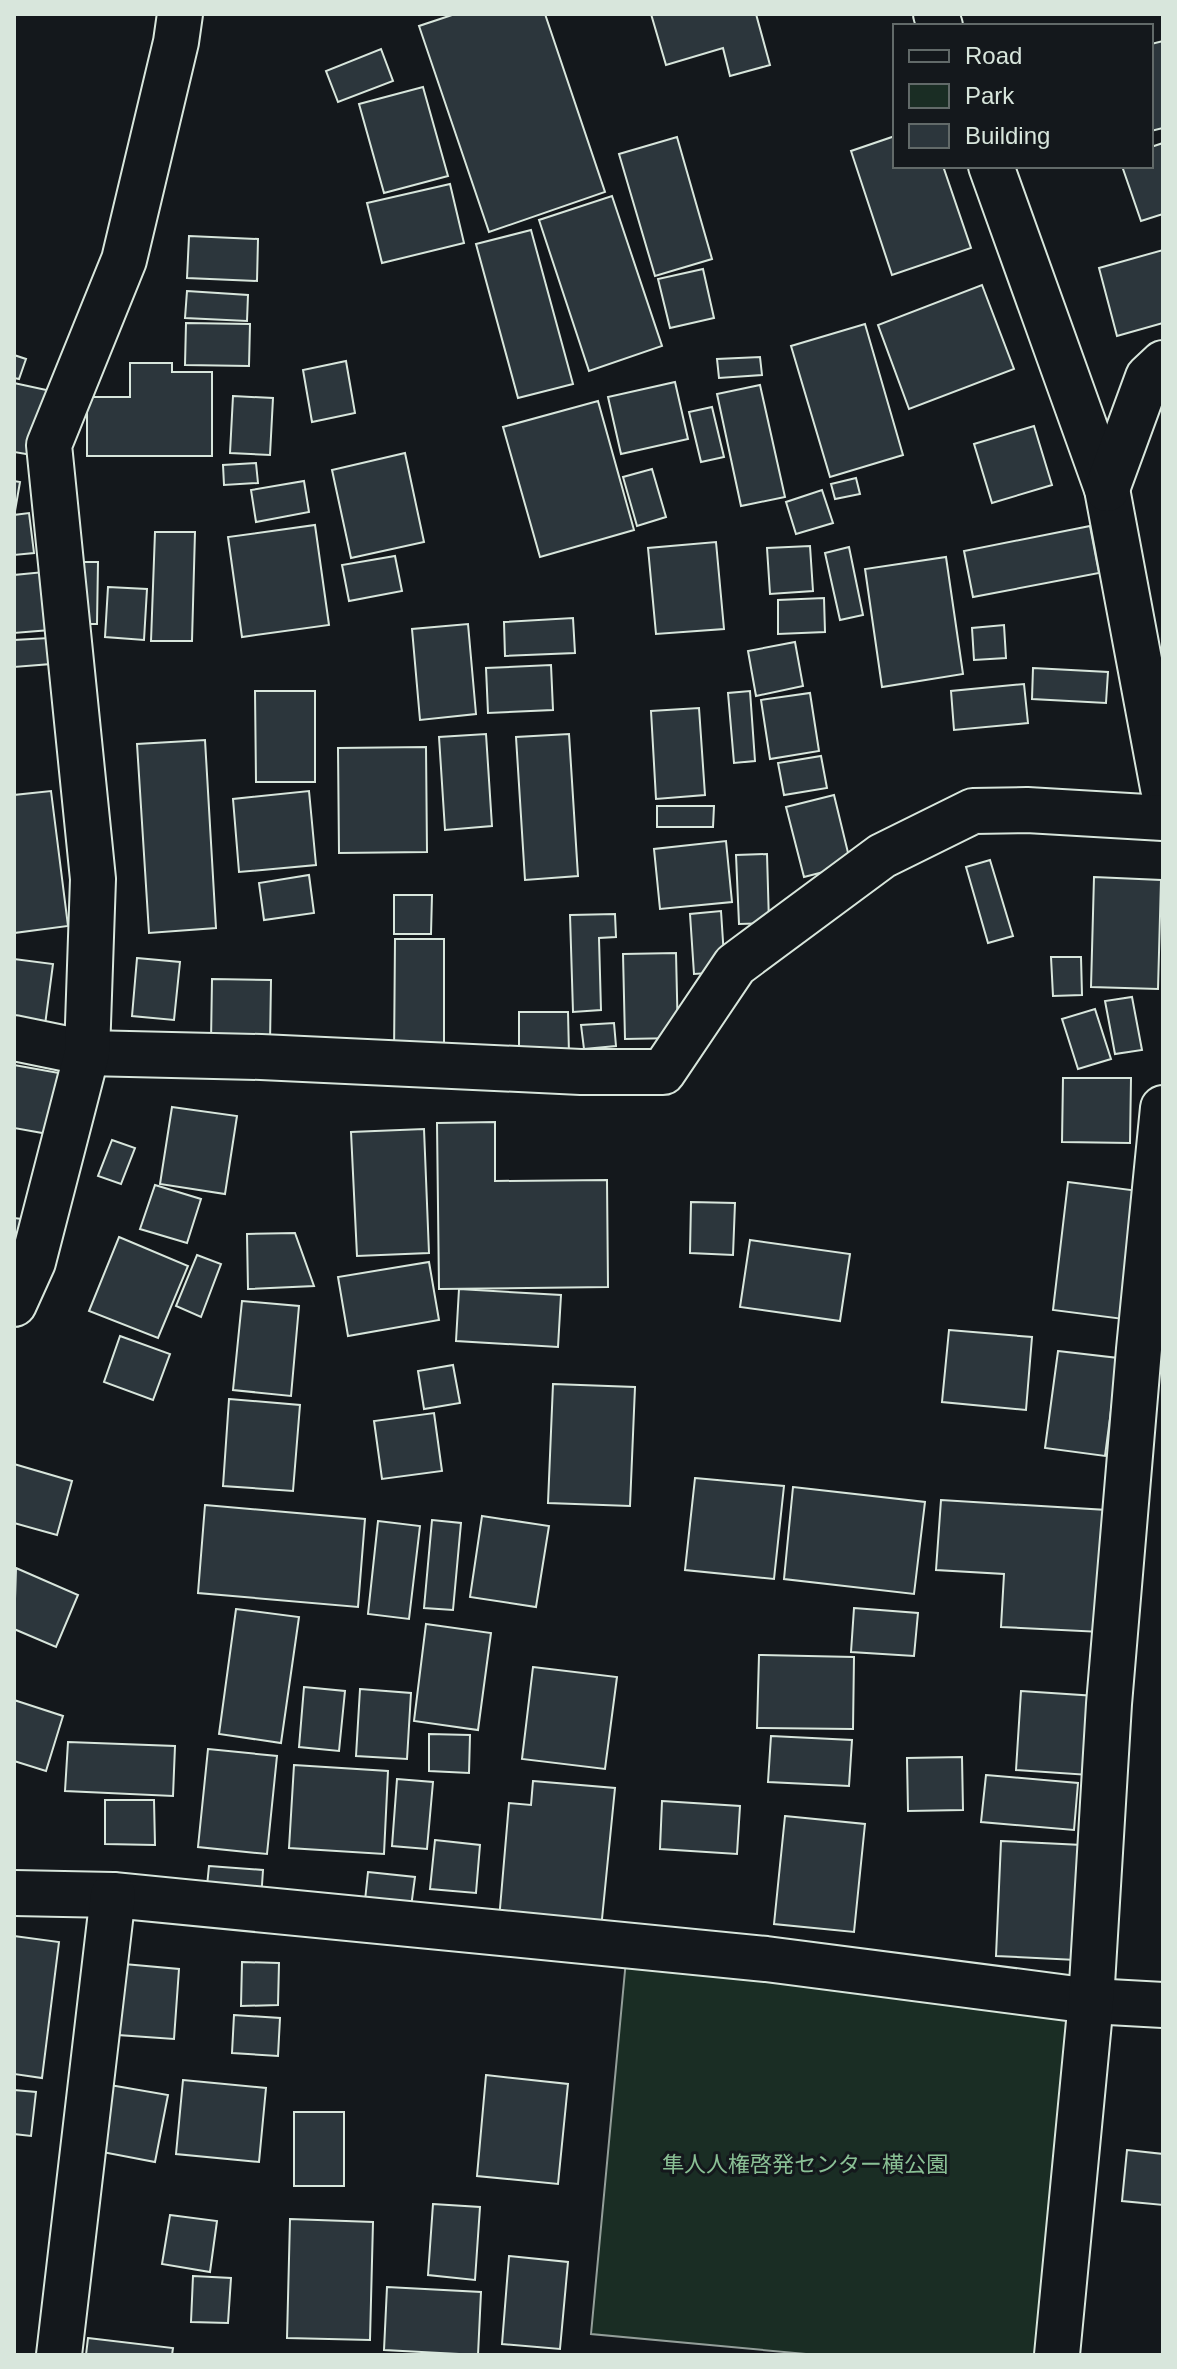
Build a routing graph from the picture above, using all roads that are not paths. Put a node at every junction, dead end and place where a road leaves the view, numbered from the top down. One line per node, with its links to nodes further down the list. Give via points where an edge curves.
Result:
1 (180, 14): 8 (street, via 124,260 49,445 93,879)
2 (992, 168): 4 (street)
3 (1163, 363): 4 (street, via 1148,377)
4 (1107, 489): 5 (street)
5 (1163, 788)
6 (1163, 818): 8 (street, via 973,811 882,856 735,965 663,1072)
7 (14, 1038): 8 (street)
8 (87, 1053): 10 (street, via 33,1262)
9 (1163, 1108): 13 (street, via 1110,1689)
10 (14, 1304)
11 (14, 1893): 12 (street)
12 (113, 1895): 13 (street, via 766,1959); 15 (street)
13 (1091, 2001): 14 (street); 16 (street)
14 (1163, 2005)
15 (59, 2355)
16 (1057, 2355)

